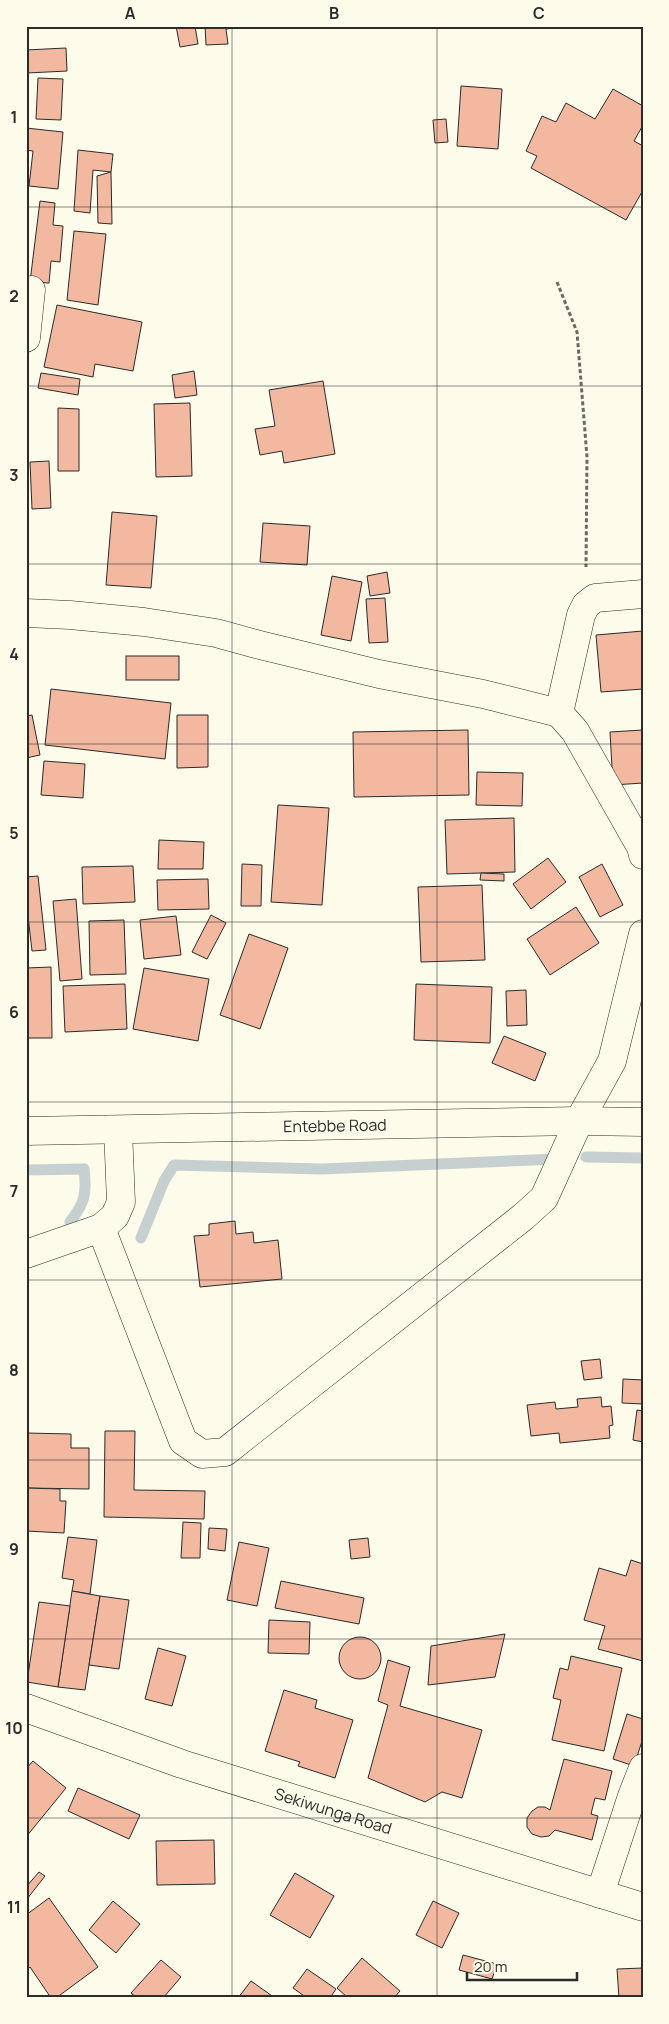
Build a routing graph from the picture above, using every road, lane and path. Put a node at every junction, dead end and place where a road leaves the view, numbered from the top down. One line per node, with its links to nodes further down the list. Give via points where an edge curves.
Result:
1 (557, 282): 5 (path, via 577,332 587,457)
2 (31, 290): 3 (street)
3 (26, 338)
4 (643, 594): 5 (street, via 595,598)
5 (586, 605): 7 (street)
6 (26, 613): 7 (street, via 144,622 216,633 379,674)
7 (559, 713): 8 (street, via 575,731)
8 (643, 855)
9 (643, 934): 10 (street, via 612,1061)
10 (579, 1121): 11 (street, Entebbe Road); 12 (street, Entebbe Road); 14 (street, via 544,1198 226,1452 202,1454 183,1441)
11 (643, 1122)
12 (118, 1130): 13 (street, Entebbe Road); 14 (street, via 121,1202 115,1216)
13 (26, 1131)
14 (100, 1228): 15 (street)
15 (26, 1254)
16 (26, 1708): 18 (street, Sekiwunga Road, via 182,1764)
17 (643, 1768): 18 (street)
18 (600, 1894): 19 (street, Sekiwunga Road)
19 (643, 1907)

